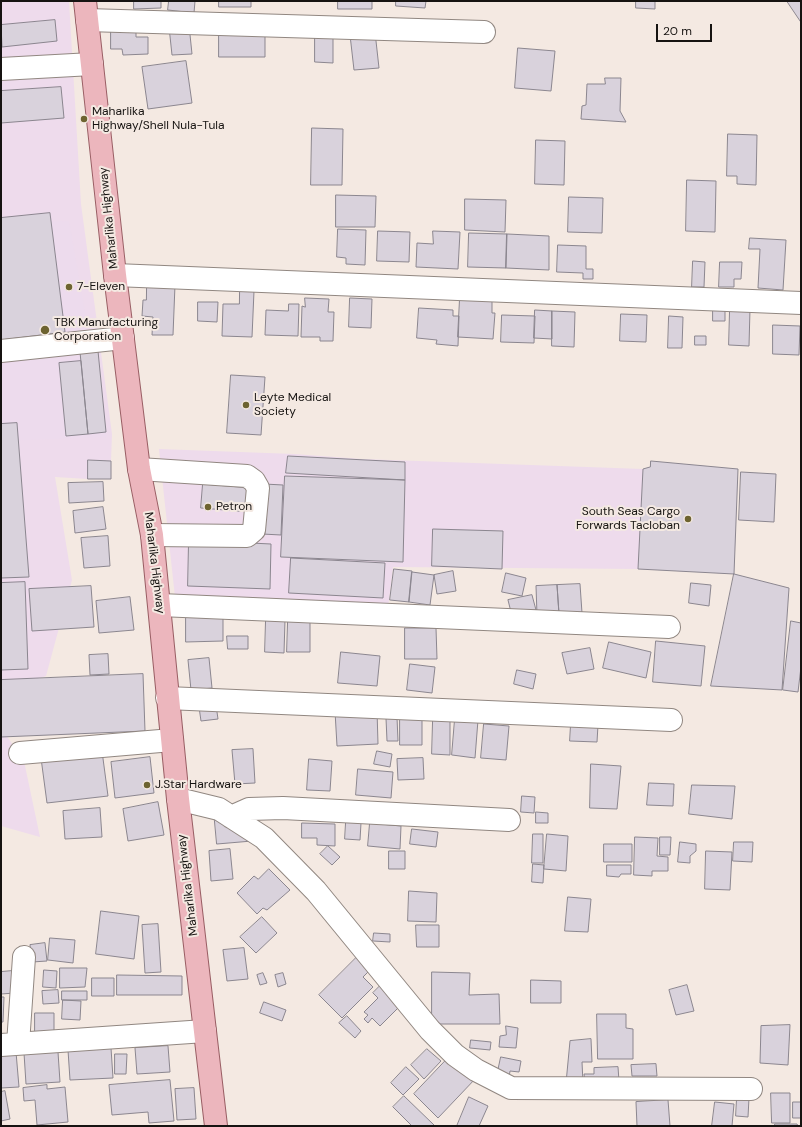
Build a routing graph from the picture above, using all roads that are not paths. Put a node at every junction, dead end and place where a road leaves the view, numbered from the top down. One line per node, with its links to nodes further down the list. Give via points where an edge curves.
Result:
1 (86, 10): 2 (street); 3 (main road, Maharlika Highway)
2 (484, 32)
3 (92, 64): 4 (street); 5 (main road, Maharlika Highway)
4 (1, 69)
5 (115, 275): 6 (street); 7 (main road, Maharlika Highway)
6 (801, 303)
7 (123, 338): 8 (street); 9 (main road, Maharlika Highway)
8 (1, 351)
9 (139, 469): 10 (main road, Maharlika Highway); 10 (street, via 247,476 258,488 254,530 247,536)
10 (152, 535): 11 (main road, Maharlika Highway)
11 (160, 605): 12 (street); 13 (main road, Maharlika Highway)
12 (669, 627)
13 (167, 698): 14 (street); 15 (main road, Maharlika Highway)
14 (671, 720)
15 (172, 740): 16 (street); 17 (main road, Maharlika Highway)
16 (20, 753)
17 (178, 799): 18 (street, via 219,809); 21 (main road, Maharlika Highway)
18 (231, 817): 19 (street, via 249,809 283,808); 23 (street, via 264,838 311,886 430,1030 455,1055 476,1070 511,1088)
19 (509, 820)
20 (24, 957): 22 (street)
21 (205, 1031): 22 (street); 24 (main road, Maharlika Highway)
22 (10, 1044)
23 (751, 1089)
24 (216, 1126)

